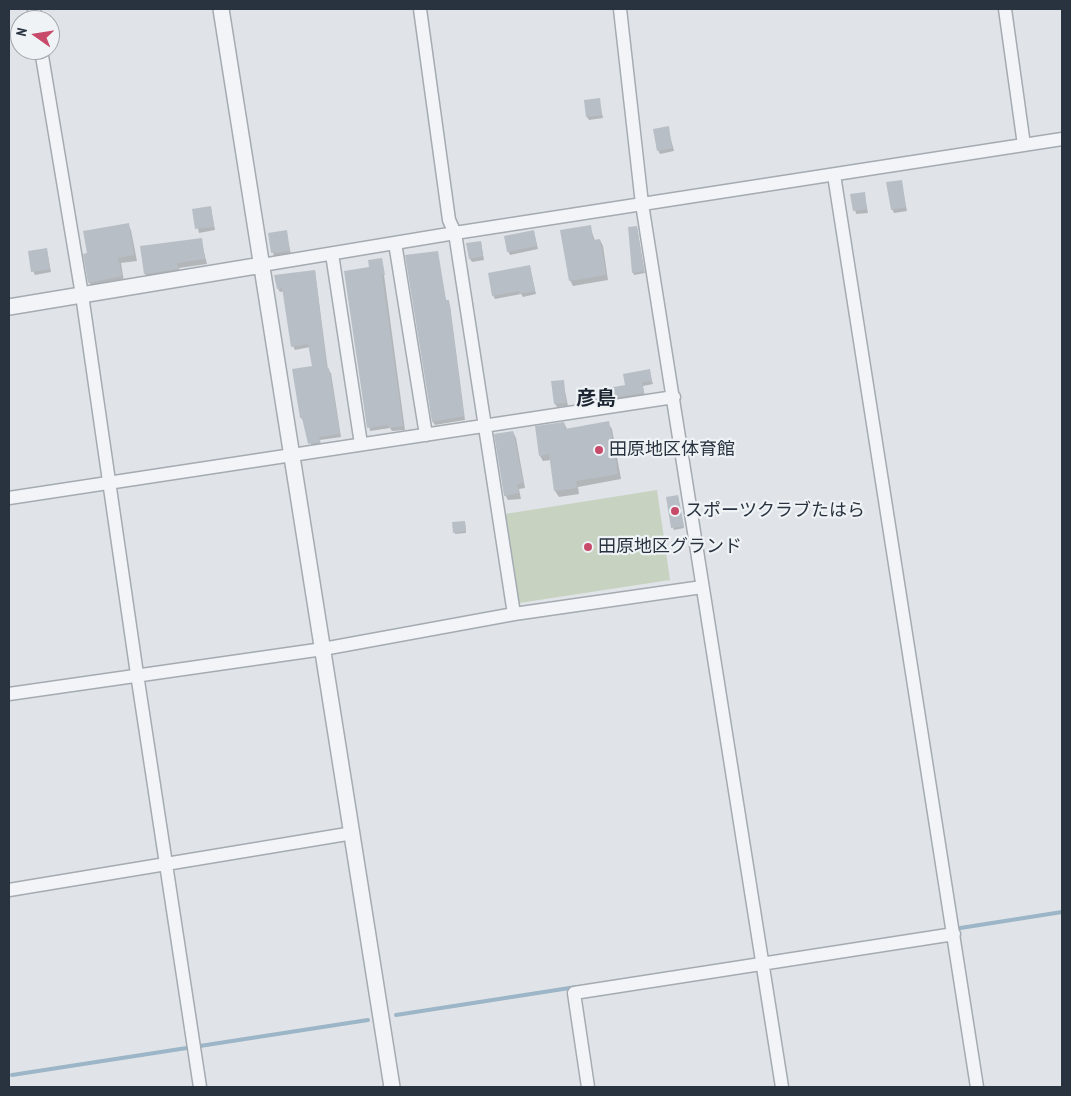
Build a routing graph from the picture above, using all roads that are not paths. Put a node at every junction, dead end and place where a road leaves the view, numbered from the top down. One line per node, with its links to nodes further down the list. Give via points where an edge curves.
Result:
1 (221, 9): 13 (street)
2 (420, 9): 10 (street, via 449,220)
3 (620, 9): 9 (street)
4 (1005, 9): 7 (street)
5 (43, 60): 14 (street)
6 (1062, 139): 7 (street)
7 (1024, 145): 8 (street)
8 (834, 175): 9 (street); 31 (street)
9 (642, 204): 10 (street); 16 (street)
10 (455, 233): 11 (street); 17 (street)
11 (395, 243): 12 (street); 18 (street)
12 (332, 254): 13 (street); 19 (street)
13 (262, 265): 14 (street); 20 (street)
14 (82, 295): 15 (street); 21 (street)
15 (9, 307)
16 (674, 397): 17 (street); 23 (street)
17 (486, 426): 18 (street); 24 (street)
18 (426, 435): 19 (street)
19 (361, 444): 20 (street)
20 (292, 454): 21 (street); 25 (street)
21 (108, 484): 22 (street); 26 (street)
22 (9, 498)
23 (702, 588): 24 (street); 32 (street)
24 (514, 614): 25 (street)
25 (323, 649): 26 (street); 28 (street)
26 (137, 674): 27 (street); 29 (street)
27 (9, 694)
28 (353, 833): 29 (street); 34 (street)
29 (166, 863): 30 (street); 33 (street)
30 (9, 890)
31 (954, 930): 32 (street); 37 (street)
32 (763, 959): 35 (street, via 574,993); 36 (street)
33 (200, 1087)
34 (392, 1087)
35 (588, 1087)
36 (782, 1087)
37 (978, 1087)

